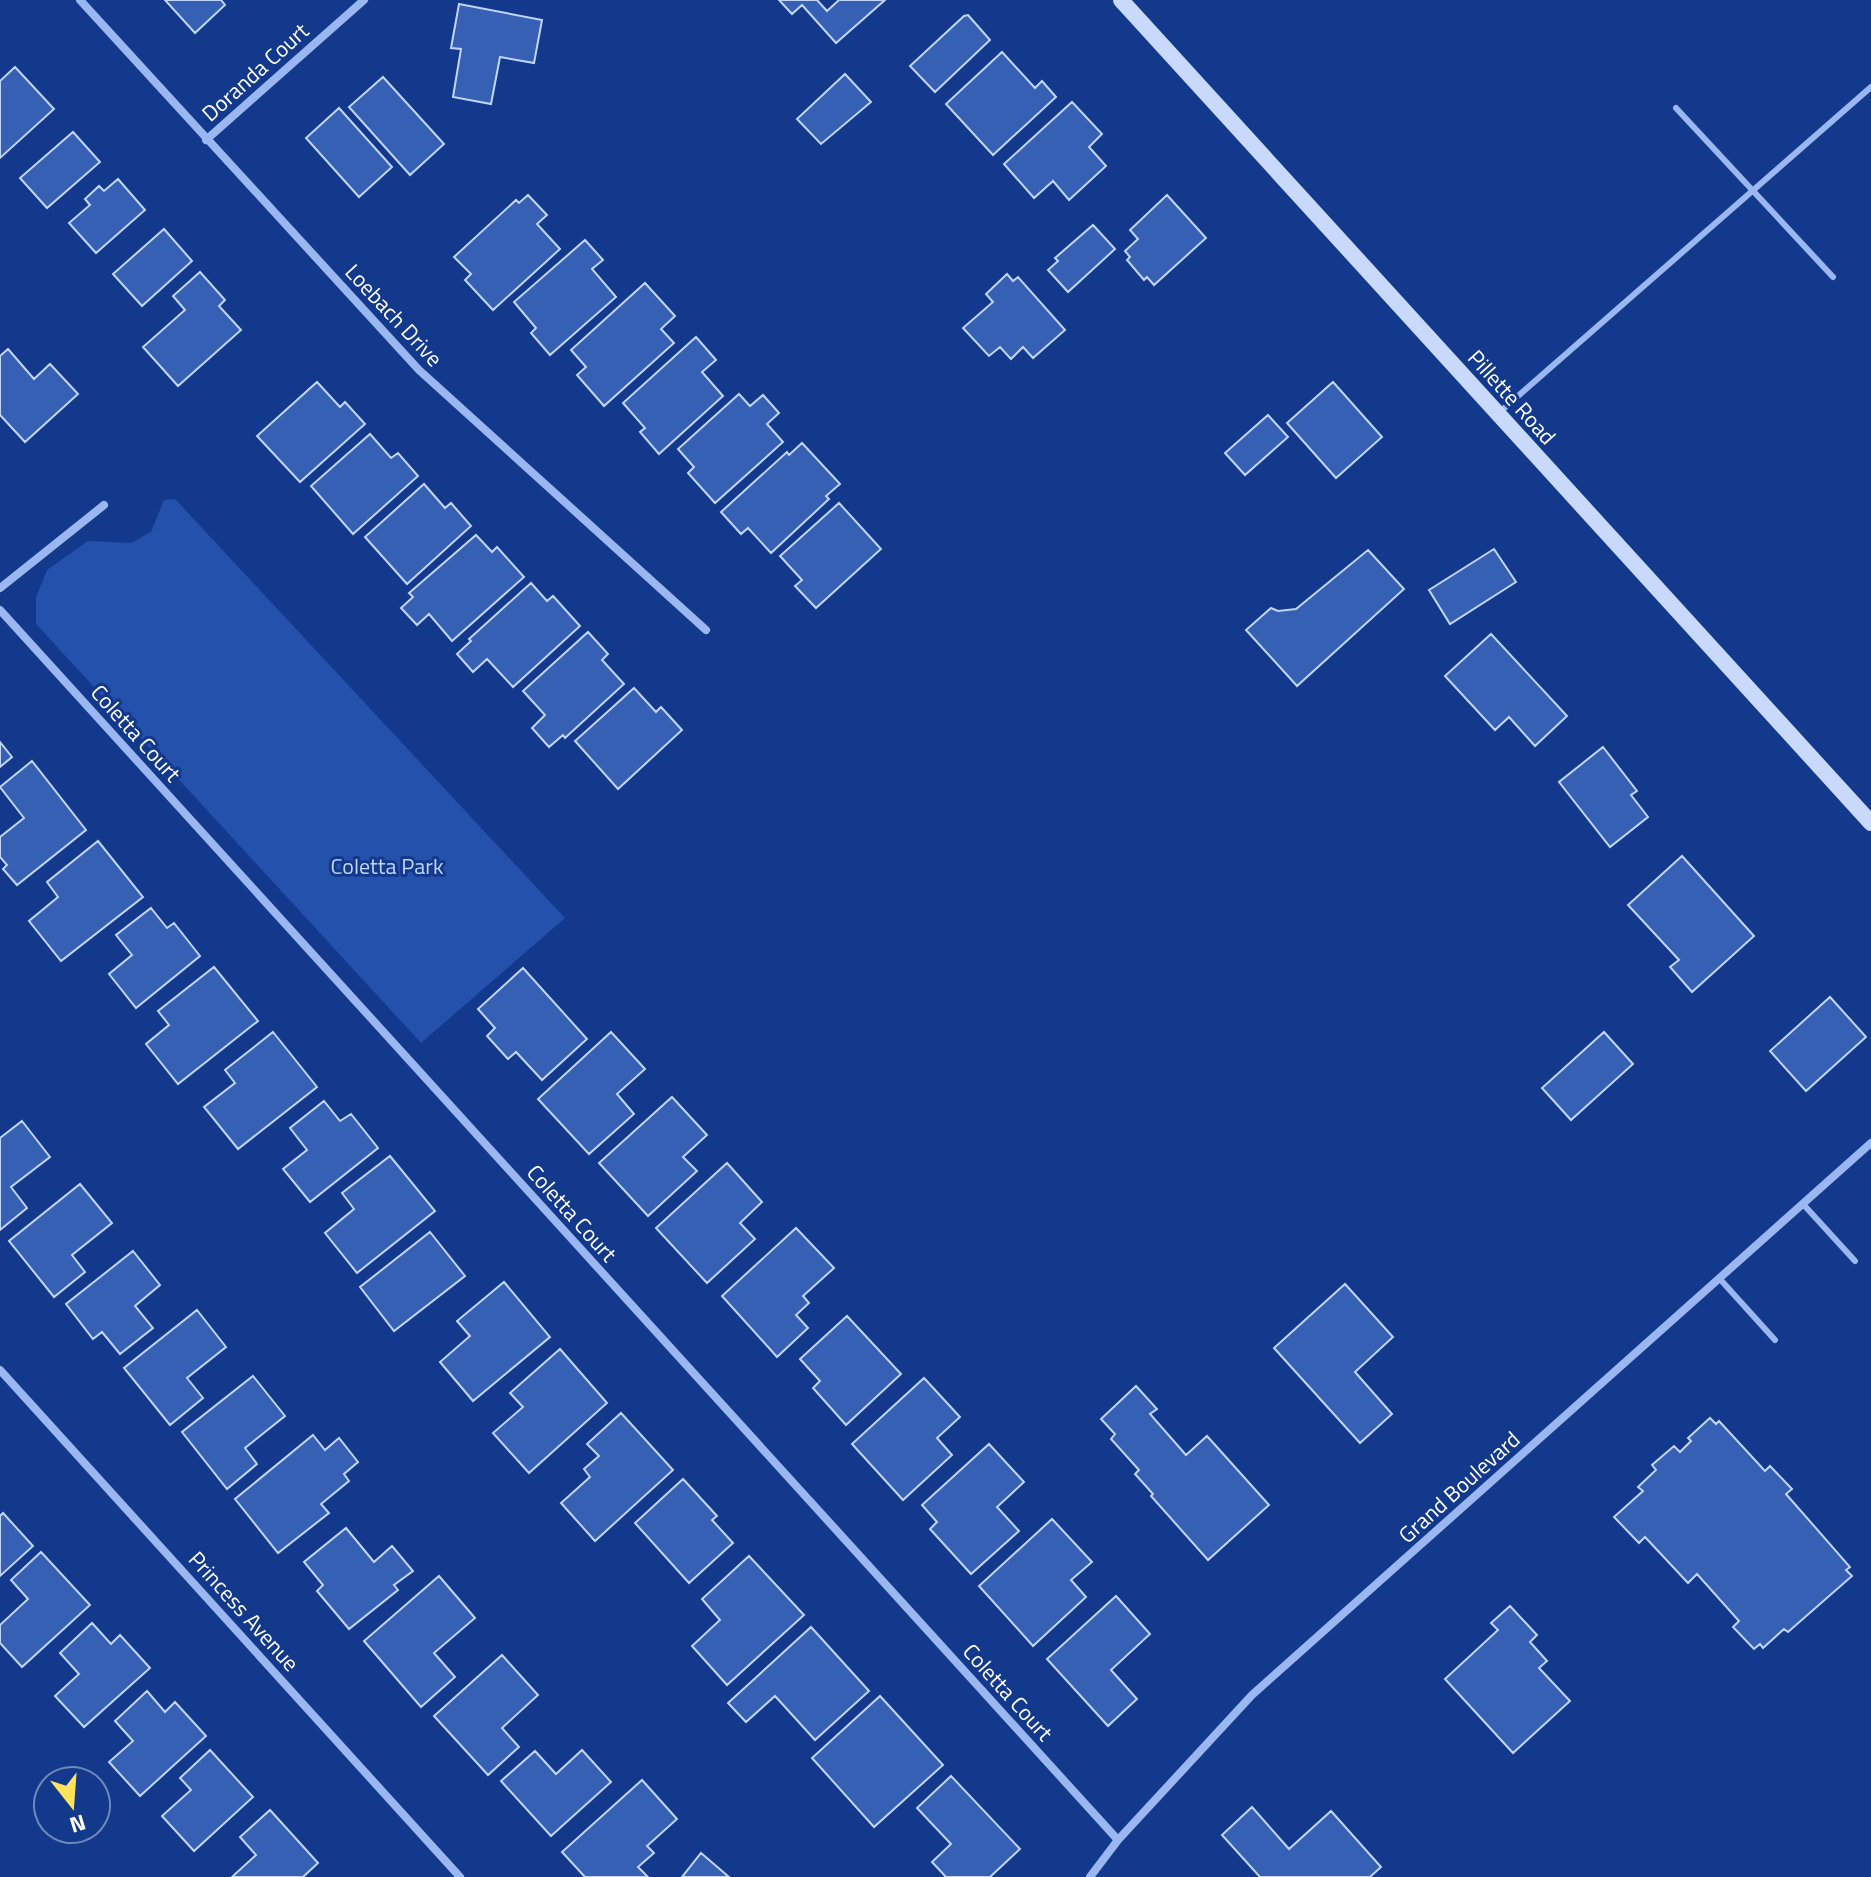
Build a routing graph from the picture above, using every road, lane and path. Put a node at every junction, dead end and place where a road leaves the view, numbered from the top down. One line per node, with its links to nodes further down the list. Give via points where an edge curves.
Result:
1 (80, 0): 6 (street, Loebach Drive)
2 (364, 0): 6 (street, Doranda Court)
3 (1121, 0): 9 (street, Pillette Road)
4 (1871, 87): 7 (lane)
5 (1676, 108): 7 (lane)
6 (206, 140): 13 (street, Loebach Drive, via 419,370)
7 (1752, 190): 8 (lane); 9 (lane)
8 (1833, 277)
9 (1498, 414): 14 (street, Pillette Road)
10 (104, 505): 11 (street)
11 (0, 588)
12 (0, 610): 21 (street, Coletta Court)
13 (706, 630)
14 (1871, 823)
15 (1871, 1143): 16 (street, Grand Boulevard)
16 (1803, 1204): 17 (lane); 18 (street, Grand Boulevard)
17 (1855, 1261)
18 (1719, 1278): 19 (lane); 21 (street, Grand Boulevard, via 1252,1695)
19 (1775, 1340)
20 (0, 1370): 22 (street, Princess Avenue)
21 (1118, 1840): 23 (street, Grand Boulevard)
22 (460, 1877)
23 (1090, 1877)

